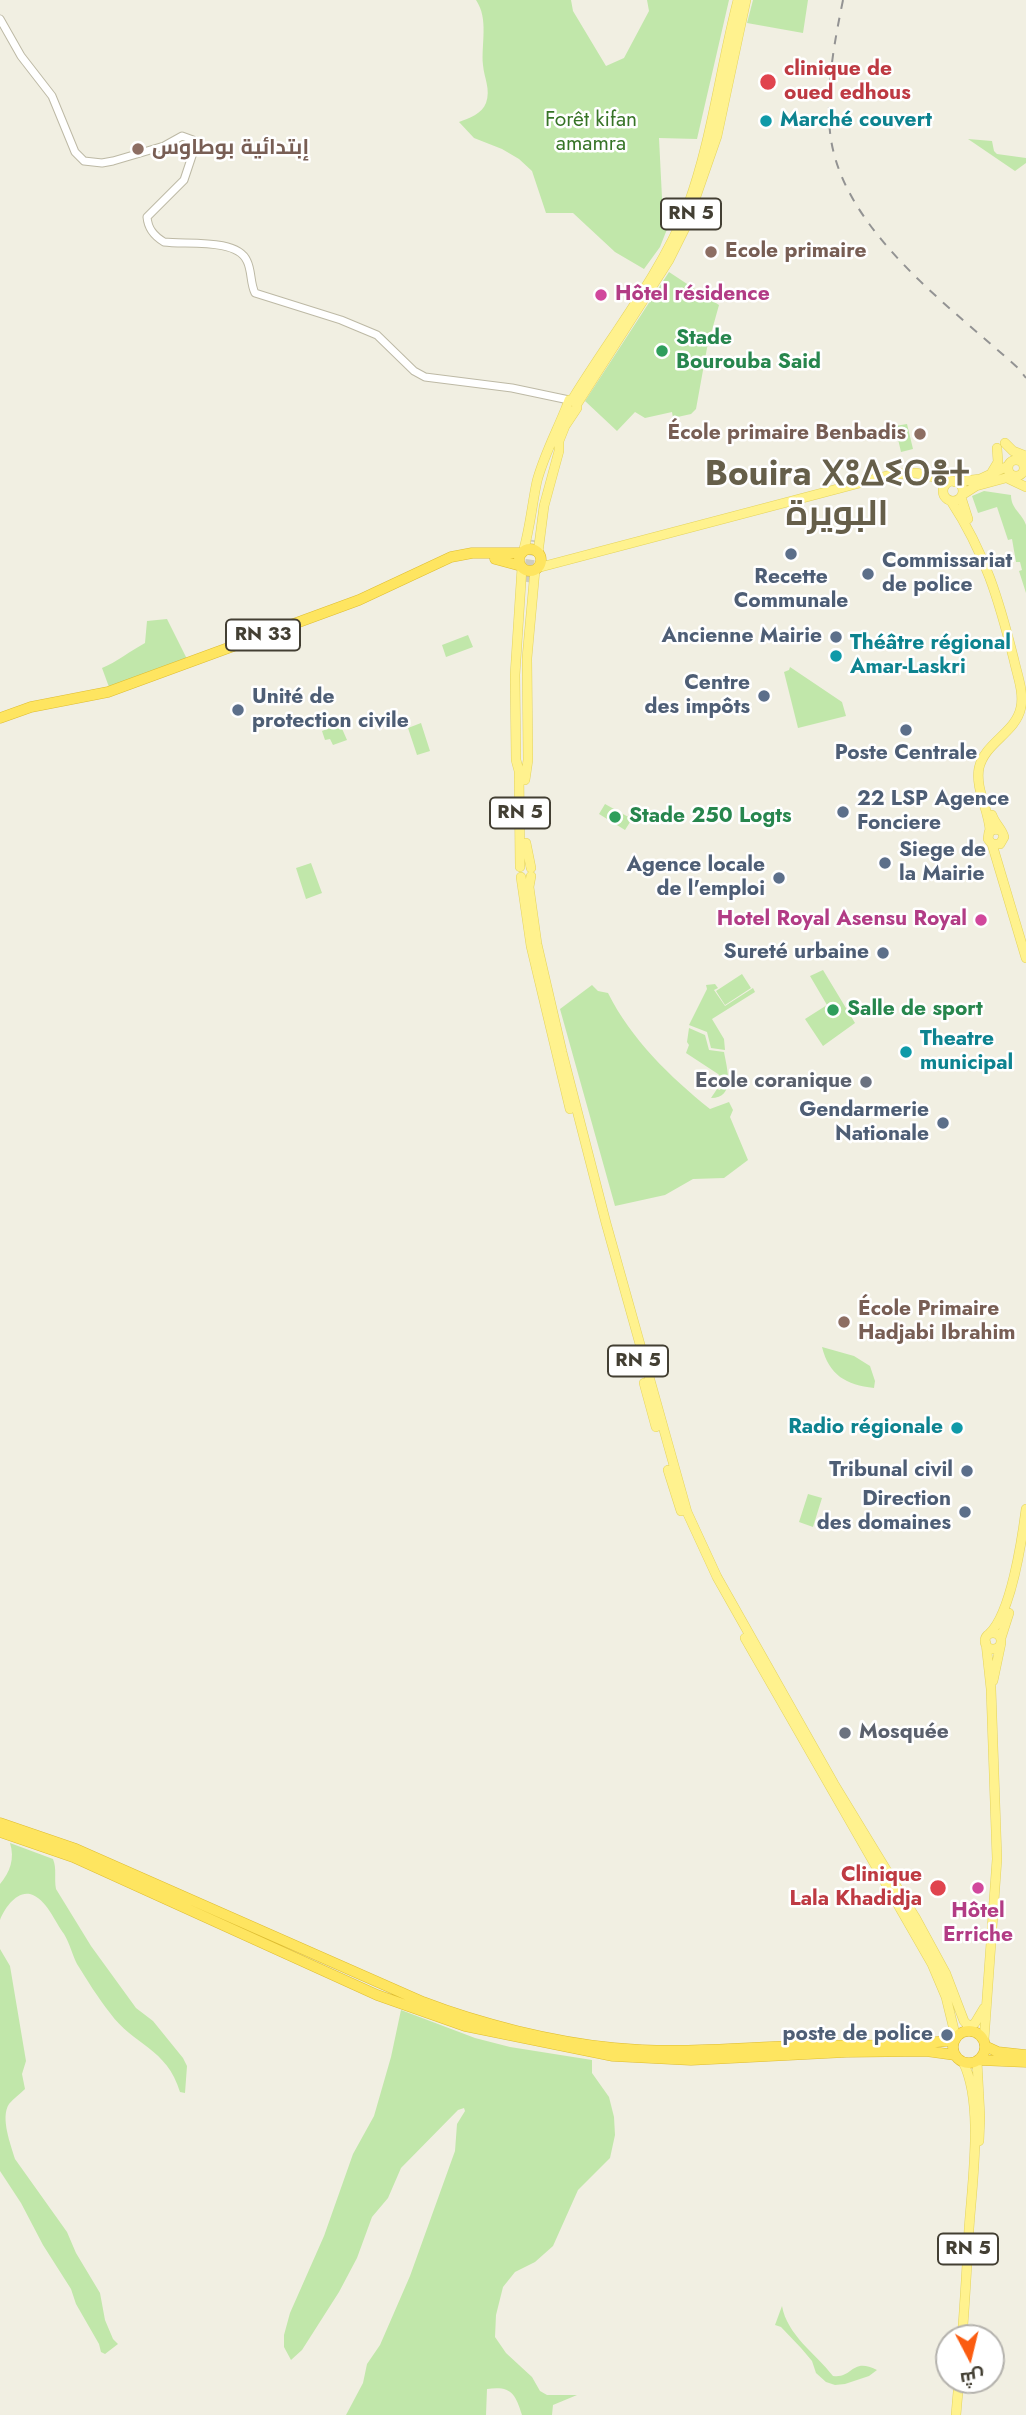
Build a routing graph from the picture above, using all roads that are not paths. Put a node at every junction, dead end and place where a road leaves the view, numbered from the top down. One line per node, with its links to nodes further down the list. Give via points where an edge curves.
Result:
1 (738, 0): 4 (main road, RN 5, via 687,208 664,256)
2 (746, 0): 4 (main road, RN 5, via 717,136 685,228 669,260)
3 (0, 19): 4 (street, via 52,96 75,152 84,161 102,163 164,146 182,136 193,140 184,180 147,217 156,237 164,242 239,250 248,262 255,293 377,335 420,375 512,387)
4 (570, 405): 5 (main road, RN 5)
5 (555, 442): 17 (main road, RN 5); 18 (main road, via 547,447 541,466); 19 (main road, via 559,452 545,499)
6 (1025, 463): 7 (main road, via 1013,460); 9 (main road, via 1021,475); 10 (main road, via 1001,446)
7 (1008, 466): 9 (main road); 10 (main road)
8 (916, 473): 11 (main road); 13 (main road); 20 (main road, via 887,476)
9 (1013, 476): 10 (main road)
10 (992, 477): 11 (main road); 12 (main road); 14 (main road)
11 (954, 481): 13 (main road, via 944,486); 14 (main road, via 962,487)
12 (1026, 487)
13 (943, 492): 15 (main road)
14 (962, 496): 15 (main road); 24 (main road, via 999,584)
15 (953, 504): 16 (main road); 29 (main road, via 994,586 1021,694 1019,716 979,768)
16 (940, 506)
17 (533, 540)
18 (523, 552): 19 (highway); 21 (highway); 26 (highway, RN 33, via 451,557 359,600 108,692)
19 (539, 554): 20 (main road); 22 (highway)
20 (564, 561): 22 (main road)
21 (521, 567): 22 (highway); 27 (highway, RN 33, via 483,558 450,563 342,611 121,693 23,714); 28 (main road, via 515,676)
22 (536, 569): 28 (main road, via 527,658 528,760)
23 (527, 582): 28 (main road, RN 5)
24 (1026, 688)
25 (1026, 712): 29 (main road, via 985,768)
26 (0, 718)
27 (0, 724)
28 (520, 767): 31 (main road, RN 5)
29 (995, 830): 30 (main road, via 1004,837); 30 (main road, via 988,839)
30 (997, 843): 32 (main road); 33 (main road)
31 (525, 872): 43 (main road, RN 5, via 562,1052 687,1512 717,1577 921,1929); 45 (main road, RN 5, via 531,946 556,1054 682,1514 712,1580 937,1975)
32 (1026, 941)
33 (1026, 958)
34 (1026, 1509): 36 (main road, via 1003,1616)
35 (1026, 1541): 37 (main road)
36 (987, 1639): 37 (main road, via 997,1634); 37 (main road, via 993,1649); 38 (main road)
37 (1001, 1641): 38 (main road)
38 (991, 1689): 41 (main road, via 998,1859)
39 (0, 1823): 45 (highway, via 76,1849 423,2002 544,2036 613,2048 660,2050)
40 (0, 1832): 48 (highway, via 73,1857 417,2011 496,2034 642,2059 926,2051)
41 (987, 1997): 42 (main road); 46 (main road)
42 (984, 2008): 43 (main road, via 975,2017); 44 (main road)
43 (960, 2012): 44 (main road, RN 5)
44 (969, 2030): 45 (highway); 46 (highway)
45 (955, 2039): 48 (highway, via 953,2047)
46 (985, 2043): 47 (highway, via 998,2052); 49 (highway)
47 (1026, 2055)
48 (959, 2058): 49 (highway); 51 (main road, RN 5, via 967,2070 971,2095)
49 (978, 2060): 50 (highway); 51 (main road, RN 5, via 980,2124)
50 (1026, 2062)
51 (975, 2160): 52 (main road, RN 5)
52 (963, 2324)
53 (958, 2394): 54 (main road)
54 (956, 2415)

